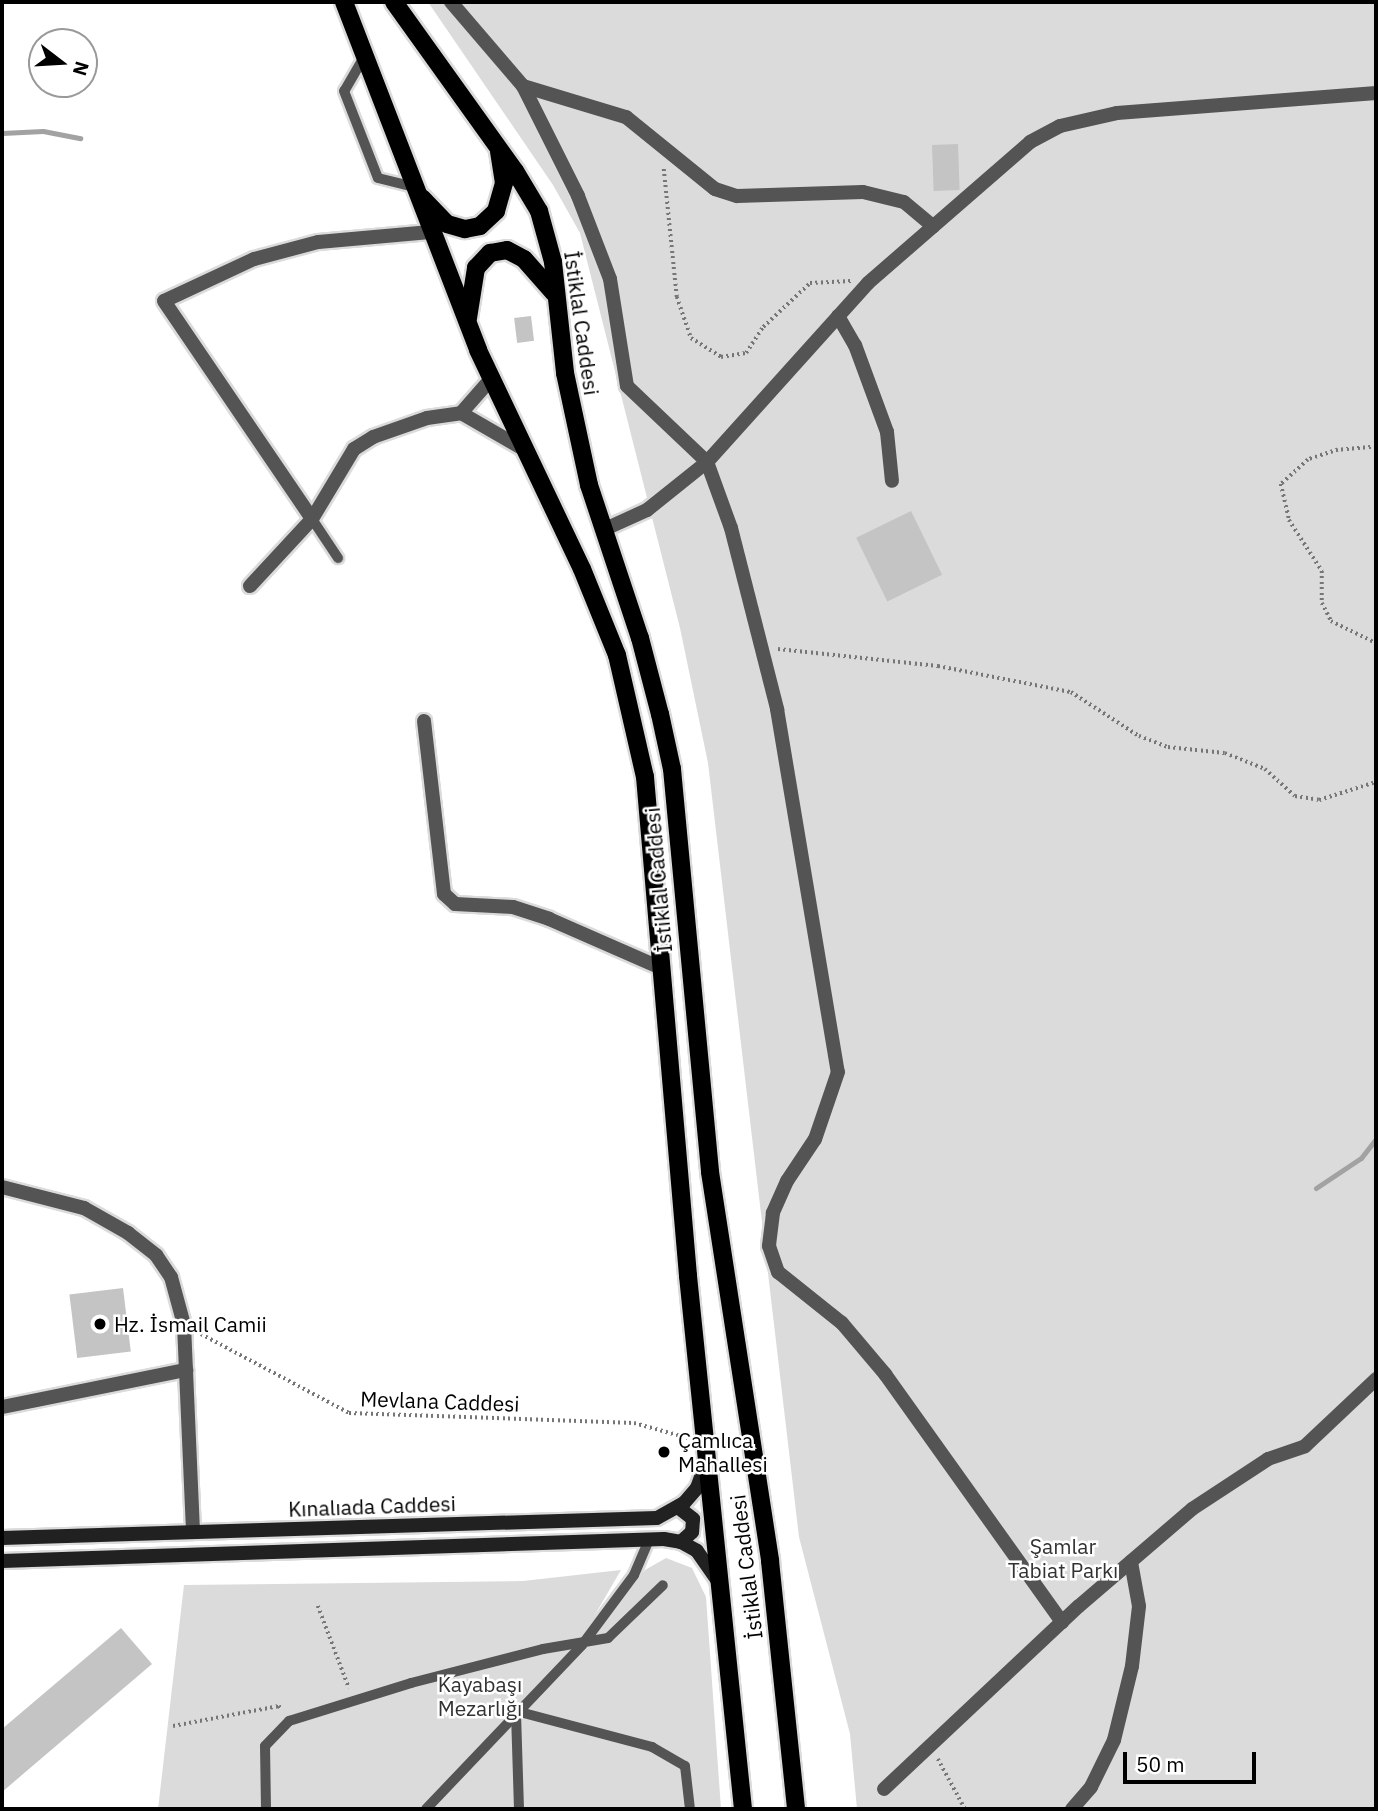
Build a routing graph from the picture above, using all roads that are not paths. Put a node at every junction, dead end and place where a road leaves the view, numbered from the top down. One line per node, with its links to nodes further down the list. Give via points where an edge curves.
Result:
1 (344, 2): 4 (main road, İstiklal Caddesi)
2 (394, 2): 7 (main road, İstiklal Caddesi)
3 (451, 2): 5 (street)
4 (364, 57): 8 (main road, İstiklal Caddesi); 8 (lane, via 344,91 378,178)
5 (523, 86): 9 (street, via 626,117 726,193 863,192 904,202); 17 (street, via 578,196 610,279 627,386)
6 (1376, 93): 9 (street, via 1117,113 1060,126 1030,142)
7 (499, 150): 8 (main road, via 504,183 496,211 480,226 465,229 447,224); 11 (main road, İstiklal Caddesi, via 539,211 553,262)
8 (413, 187): 10 (main road, İstiklal Caddesi)
9 (933, 226): 12 (street)
10 (430, 232): 13 (main road, İstiklal Caddesi); 19 (street, via 305,245 254,259 164,301)
11 (556, 296): 13 (main road, via 524,259 507,250 490,253 476,268); 20 (main road, İstiklal Caddesi, via 578,436)
12 (838, 316): 17 (street); 18 (street, via 855,345 887,432)
13 (468, 326): 14 (main road, İstiklal Caddesi)
14 (491, 379): 15 (street); 16 (main road, İstiklal Caddesi)
15 (461, 413): 16 (street); 19 (street, via 416,422 354,449)
16 (525, 450): 24 (main road, İstiklal Caddesi, via 617,655 645,777)
17 (707, 462): 20 (street, via 647,510); 39 (street, via 731,527 778,709 838,1072 815,1139 787,1181 773,1213 769,1246 778,1272 842,1323 885,1374)
18 (892, 481)
19 (312, 519): 21 (lane); 22 (street)
20 (603, 530): 48 (main road, İstiklal Caddesi, via 640,638 672,769 710,1172 770,1561)
21 (338, 558)
22 (250, 586)
23 (424, 721): 24 (street, via 444,894 455,904 513,907 549,919)
24 (659, 967): 29 (main road, İstiklal Caddesi)
25 (5, 1189): 26 (street, via 50,1196 84,1208 156,1255 171,1277 184,1325)
26 (186, 1370): 28 (street); 31 (street)
27 (1376, 1379): 36 (street, via 1305,1446 1268,1459 1192,1509)
28 (2, 1406)
29 (708, 1455): 30 (main road, via 697,1488); 38 (main road, İstiklal Caddesi)
30 (679, 1508): 31 (main road, Kınalıada Caddesi, via 657,1518); 34 (main road, via 693,1519 692,1532)
31 (193, 1532): 32 (main road, Kınalıada Caddesi)
32 (2, 1538)
33 (649, 1539): 34 (main road, Kınalıada Caddesi); 35 (main road, Kınalıada Caddesi); 40 (lane, via 634,1575)
34 (681, 1542): 38 (main road, via 697,1552)
35 (2, 1561)
36 (1131, 1562): 39 (street); 49 (street, via 1139,1606 1132,1666 1114,1740 1091,1787)
37 (663, 1585): 40 (lane, via 608,1638)
38 (720, 1585): 47 (main road, İstiklal Caddesi)
39 (1062, 1622): 42 (street)
40 (582, 1645): 41 (lane); 43 (lane, via 543,1649 353,1699 289,1721 265,1746)
41 (516, 1712): 44 (lane); 45 (lane); 46 (lane, via 663,1753 685,1766)
42 (884, 1789)
43 (266, 1809)
44 (426, 1809)
45 (519, 1809)
46 (690, 1809)
47 (743, 1809)
48 (796, 1809)
49 (1072, 1809)

